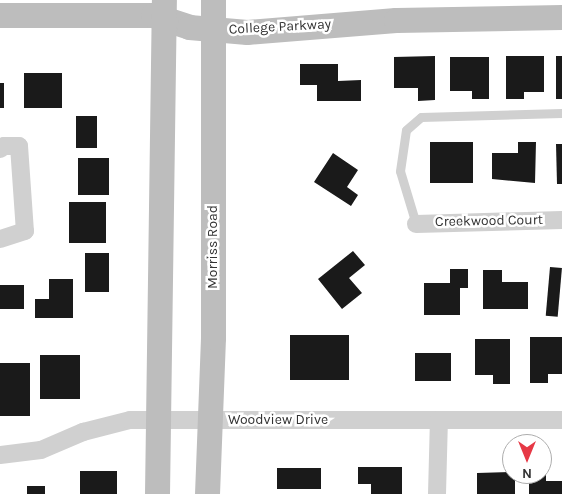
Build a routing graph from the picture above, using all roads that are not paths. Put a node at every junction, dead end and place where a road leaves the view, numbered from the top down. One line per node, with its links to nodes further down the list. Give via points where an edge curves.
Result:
1 (213, 0): 5 (main road, Morriss Road)
2 (164, 9): 3 (main road, College Parkway, via 153,15); 5 (main road, College Parkway, via 189,27); 11 (main road)
3 (0, 16)
4 (562, 17): 5 (main road, College Parkway, via 396,20 247,32)
5 (213, 30): 12 (main road, Morriss Road)
6 (562, 113): 9 (lane, via 421,117 406,130 400,171)
7 (0, 150): 10 (street, via 4,146 19,146 26,231)
8 (562, 220): 9 (street, Creekwood Court)
9 (416, 224)
10 (0, 239)
11 (158, 420): 12 (street, Woodview Drive); 15 (street, Woodview Drive, via 105,424 41,450); 16 (main road)
12 (210, 420): 13 (street, Woodview Drive); 17 (main road, Morriss Road)
13 (439, 420): 14 (street, Woodview Drive); 18 (street)
14 (562, 420)
15 (0, 455)
16 (157, 494)
17 (207, 494)
18 (437, 494)

